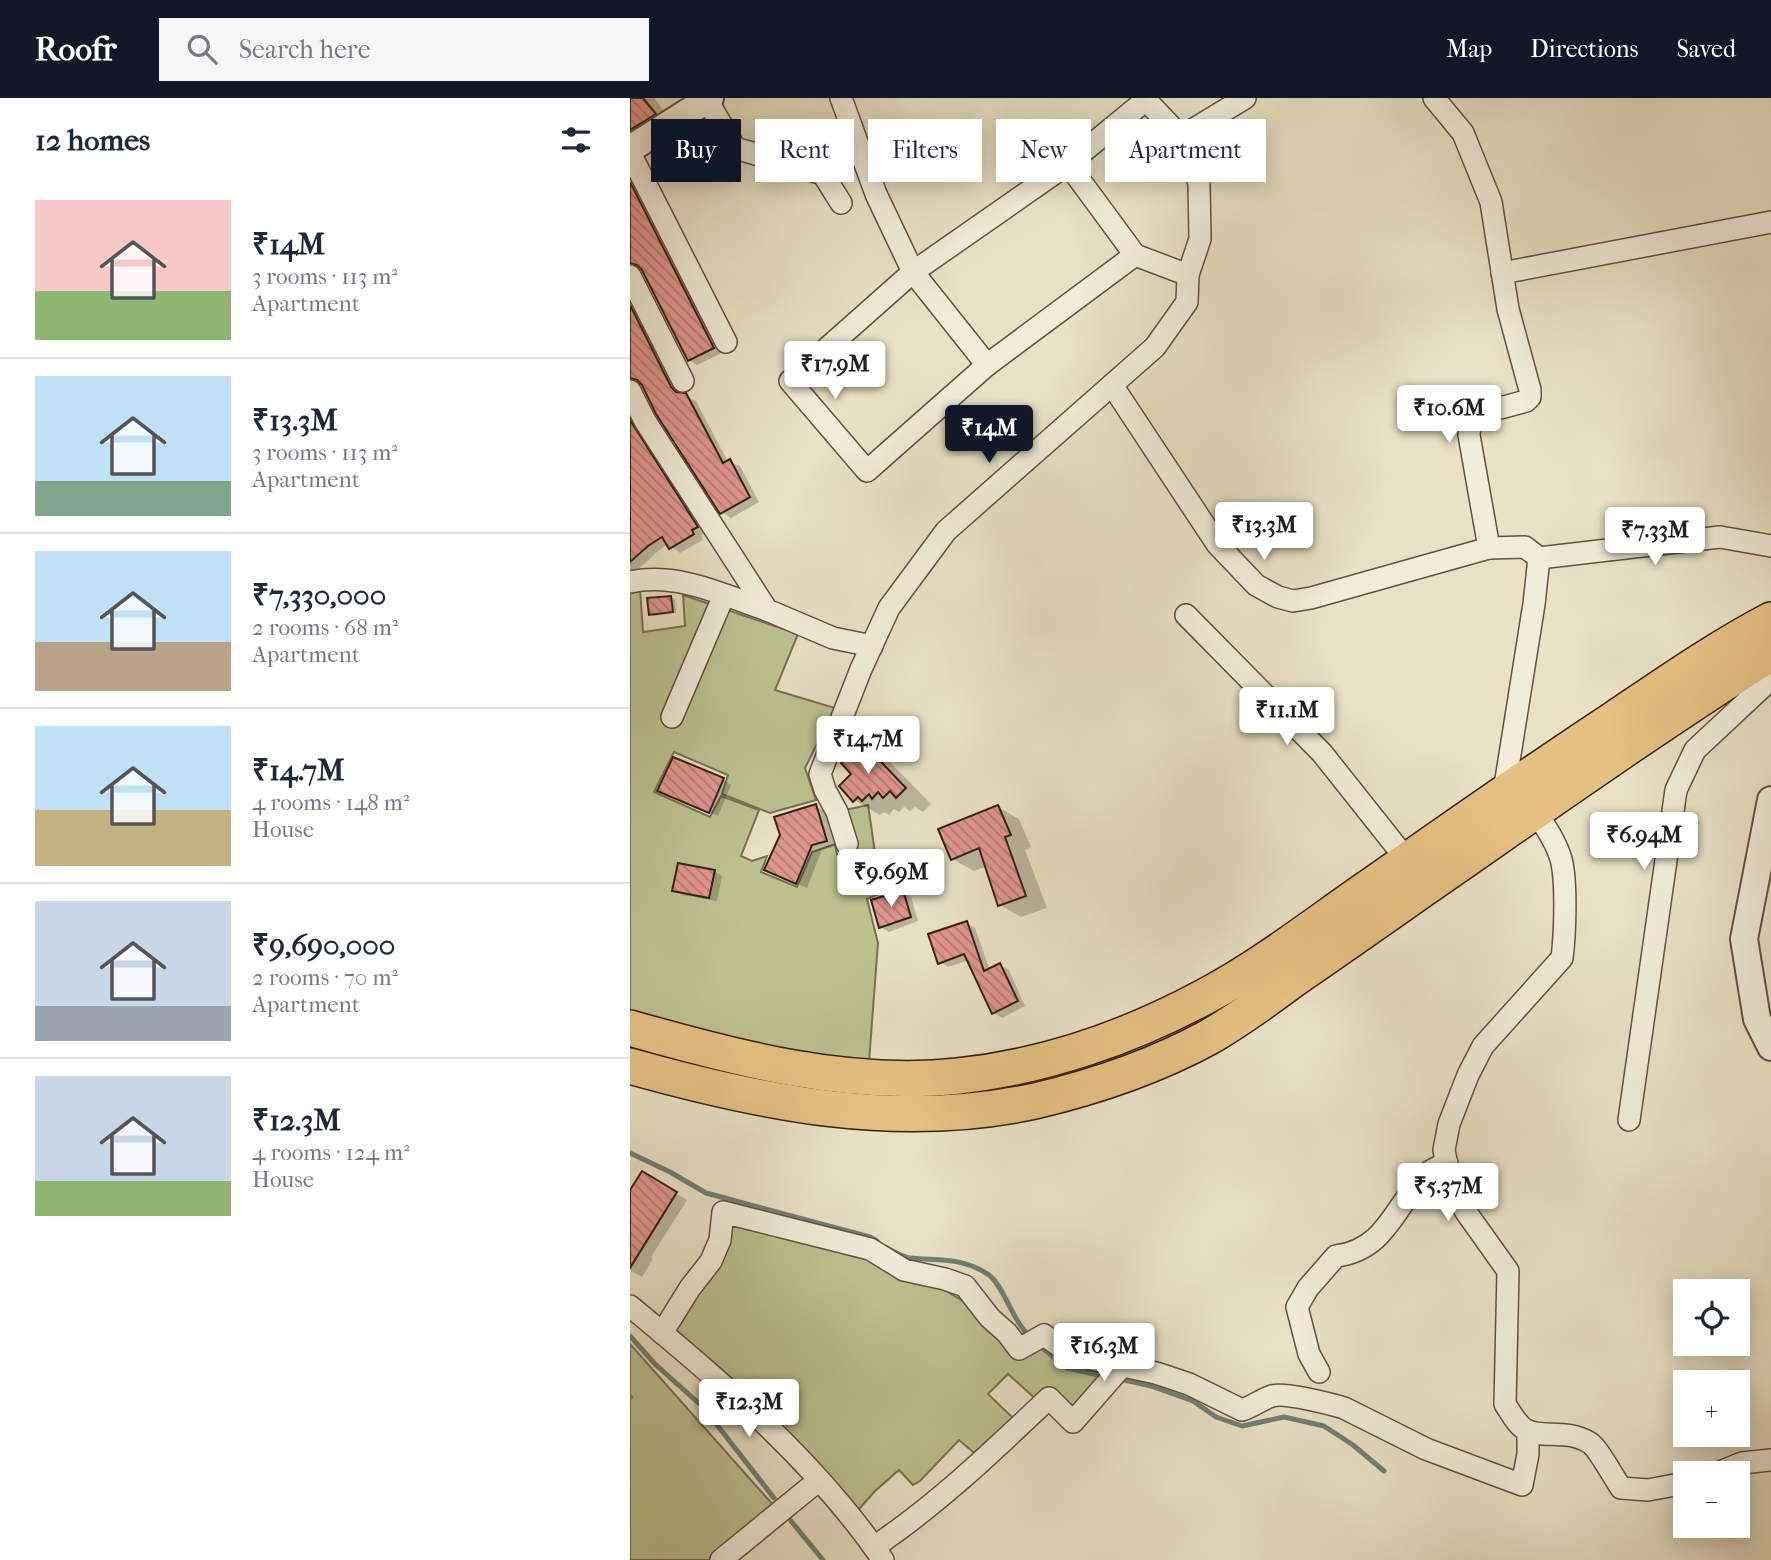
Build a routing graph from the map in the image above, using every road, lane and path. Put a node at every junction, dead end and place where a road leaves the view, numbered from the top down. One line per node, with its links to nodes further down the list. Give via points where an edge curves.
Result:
1 (841, 98): 16 (street, via 876,194)
2 (1245, 98): 7 (street)
3 (1434, 98): 17 (street, via 1463,133 1491,202)
4 (709, 99): 9 (street); 13 (street, via 735,148 823,174)
5 (1145, 99): 6 (street); 8 (street)
6 (1164, 119)
7 (1211, 119)
8 (1091, 144)
9 (630, 151): 20 (street)
10 (1041, 182): 16 (street)
11 (1082, 182): 15 (street)
12 (1199, 182): 18 (street, via 1200,239)
13 (841, 203)
14 (1771, 222): 17 (street)
15 (1135, 255): 18 (street); 21 (street)
16 (913, 272): 21 (street); 21 (street, via 790,381 867,471)
17 (1502, 273): 27 (street, via 1530,397 1478,414 1470,422)
18 (1188, 275): 23 (street, via 1187,302 1155,348)
19 (630, 276): 22 (street)
20 (726, 342)
21 (987, 365)
22 (683, 381)
23 (1112, 385): 27 (street, via 1217,544 1256,585 1278,597 1293,601 1311,598); 34 (street, via 946,530 889,608)
24 (630, 391): 25 (street)
25 (637, 425): 31 (street)
26 (1771, 546): 28 (street, via 1720,537)
27 (1489, 548): 28 (street, via 1525,547)
28 (1539, 558): 37 (street)
29 (630, 582): 30 (street, via 650,578 688,583)
30 (723, 595): 31 (street); 36 (street)
31 (767, 610): 34 (street, via 833,638)
32 (1186, 615): 41 (street, via 1322,753)
33 (1771, 620): 37 (highway, via 1728,642)
34 (872, 646): 40 (street, via 820,774)
35 (1770, 662): 39 (highway); 45 (street, via 1695,750 1676,790)
36 (672, 718)
37 (1504, 792): 41 (highway)
38 (1771, 800): 43 (street, via 1744,939 1757,1019)
39 (1535, 811): 44 (highway, via 1209,1037 1082,1088 964,1111 832,1110 702,1086); 46 (street, via 1561,859 1562,958 1483,1046 1448,1124)
40 (847, 844)
41 (1407, 860): 42 (highway, via 1208,995 1141,1028 1050,1059 957,1076 842,1075 715,1051)
42 (630, 1028)
43 (1771, 1047)
44 (630, 1066)
45 (1629, 1119)
46 (1447, 1163): 49 (street, via 1424,1175 1381,1234 1351,1254 1336,1256 1308,1288 1297,1307 1309,1354); 51 (street, via 1451,1185 1466,1212 1508,1271 1506,1404)
47 (630, 1306): 48 (street)
48 (662, 1333): 50 (street, via 711,1262 720,1240 723,1212 870,1249 904,1270 965,1286 1019,1349 1044,1335 1072,1355); 54 (street, via 716,1378)
49 (1319, 1372)
50 (1115, 1374): 51 (street, via 1156,1373 1242,1410 1273,1395 1344,1408 1426,1449 1522,1485); 56 (street, via 1073,1422 1049,1398)
51 (1528, 1431): 55 (street, via 1575,1435 1593,1445 1621,1488)
52 (1771, 1460): 53 (street)
53 (1750, 1462)
54 (820, 1480): 56 (street); 57 (street)
55 (1673, 1485)
56 (879, 1553)
57 (721, 1560)

